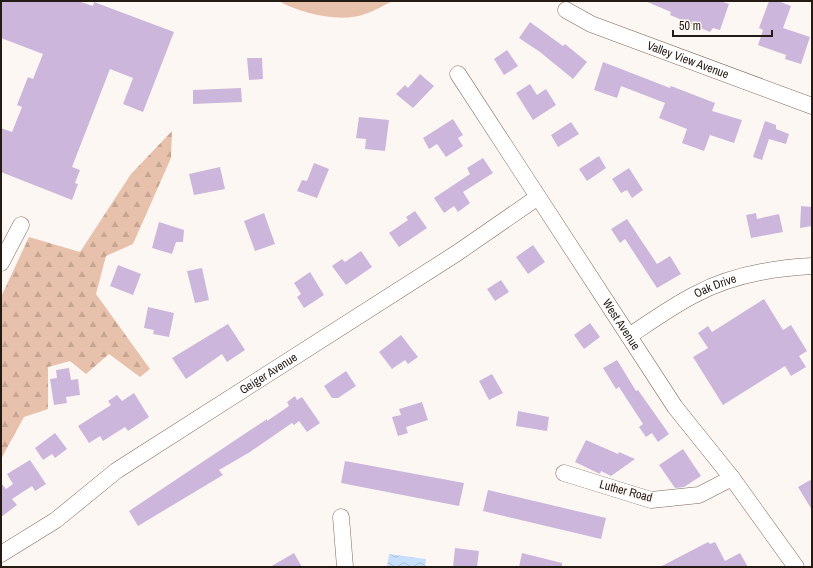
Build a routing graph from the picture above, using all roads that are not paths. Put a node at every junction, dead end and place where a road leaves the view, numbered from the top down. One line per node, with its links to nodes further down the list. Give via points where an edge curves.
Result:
1 (566, 10): 3 (street, Valley View Avenue, via 591,24)
2 (458, 74): 4 (street, West Avenue)
3 (812, 106)
4 (538, 197): 8 (street, West Avenue); 12 (street, Geiger Avenue, via 457,253 116,471 56,520)
5 (21, 225): 6 (street)
6 (1, 263)
7 (812, 266): 8 (street, Oak Drive, via 791,267 744,276 714,286 694,295)
8 (629, 336): 10 (street, West Avenue, via 675,407)
9 (564, 473): 10 (street, Luther Road, via 651,500 699,496)
10 (732, 478): 14 (street, West Avenue)
11 (341, 517): 13 (street)
12 (1, 554)
13 (344, 567)
14 (796, 567)

